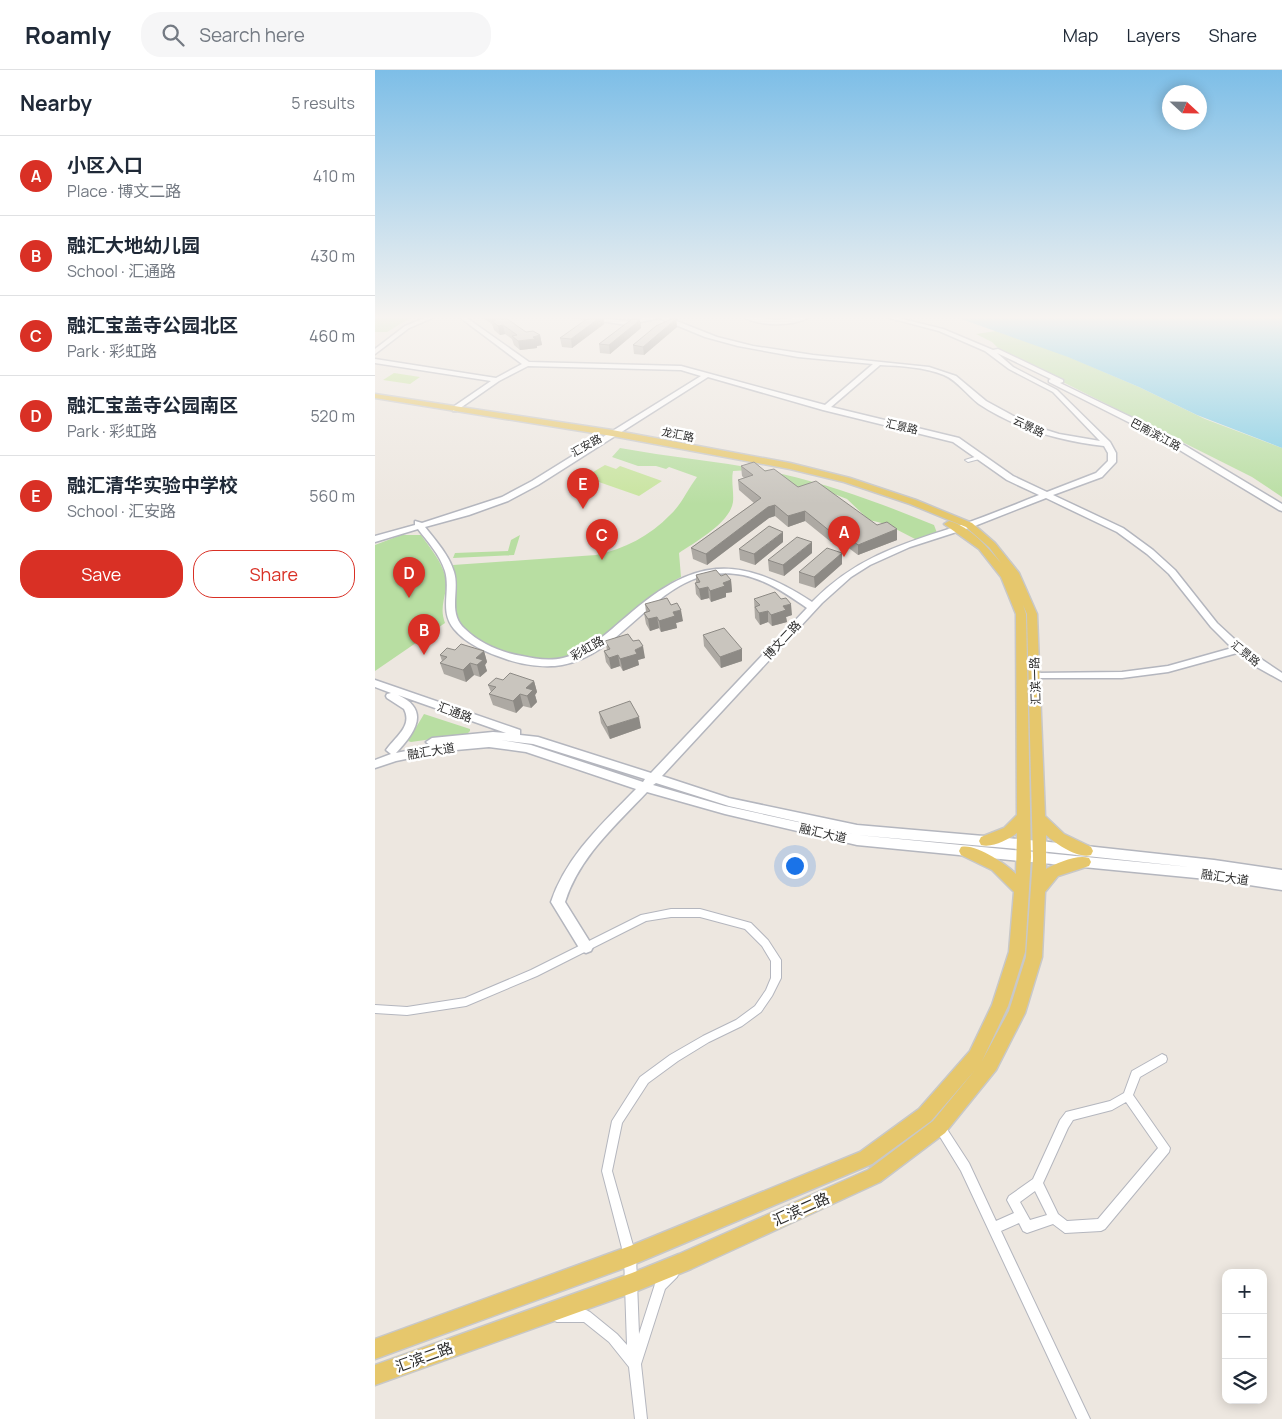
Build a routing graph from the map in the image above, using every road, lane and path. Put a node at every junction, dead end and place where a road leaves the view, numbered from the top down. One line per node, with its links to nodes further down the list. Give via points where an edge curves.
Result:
1 (491, 379): 9 (street)
2 (701, 379): 14 (street, 汇安路)
3 (721, 379): 12 (street, 汇景路)
4 (860, 379): 12 (street)
5 (957, 379): 16 (street, 云景路, via 981,402 1038,431)
6 (1032, 379): 16 (street, via 1055,391)
7 (1046, 379): 21 (street, 巴南滨江路, via 1161,435)
8 (1057, 379): 20 (street, 巴南滨江路, via 1161,429)
9 (497, 380): 13 (street)
10 (375, 396): 13 (main road, 龙汇路)
11 (375, 403): 15 (main road, 龙汇路)
12 (826, 408): 17 (street, 汇景路, via 941,435 956,440)
13 (456, 409): 14 (main road, 龙汇路)
14 (612, 433): 15 (street, 汇安路); 23 (main road, 龙汇路, via 790,466 847,480 913,502)
15 (599, 439): 22 (street, 汇安路, via 535,483 505,499 466,513); 23 (main road, 龙汇路, via 785,471 852,489)
16 (1107, 444): 19 (street, 博文二路, via 1112,452 1112,462 1107,469)
17 (981, 457): 18 (street); 19 (street, 汇景路, via 1010,478)
18 (968, 460)
19 (1047, 496): 23 (street, 博文二路); 27 (street, 汇景路, via 1120,530 1150,552 1172,572 1214,625)
20 (1282, 500)
21 (1282, 508)
22 (419, 524): 24 (street, 汇安路); 25 (street, 汇安路); 26 (street, 彩虹路, via 450,570 453,585 449,609 451,620 458,629 506,656 538,663 569,660 593,648 657,595 692,575 712,571 750,573 788,590)
23 (963, 526): 26 (street, 博文二路, via 867,563 848,574); 28 (main road, 汇滨一路, via 992,545 1015,575 1032,614); 37 (main road, 汇滨一路, via 1006,576 1021,614)
24 (375, 534)
25 (375, 539)
26 (813, 607): 36 (street, 博文二路)
27 (1239, 649): 28 (street, via 1159,670 1122,675); 29 (street, 汇景路)
28 (1035, 676): 38 (main road, 汇滨一路)
29 (1282, 678)
30 (375, 683): 32 (street, 汇通路)
31 (375, 691): 33 (street, via 400,699 412,712 409,730)
32 (534, 740): 33 (street, 融汇大道, via 484,736 447,739); 36 (street, 融汇大道)
33 (392, 750): 34 (street, 融汇大道)
34 (375, 756)
35 (375, 764): 36 (street, 融汇大道, via 445,747 489,743 527,748)
36 (649, 782): 39 (street, 融汇大道, via 857,830); 40 (street, 融汇大道, via 725,810 857,840); 46 (street, 博文二路, via 582,854 564,883 558,902)
37 (1024, 814): 39 (main road, via 1011,832); 41 (main road, 汇滨一路)
38 (1039, 817): 41 (main road, 汇滨一路); 42 (main road, via 1055,837)
39 (986, 841): 41 (street, 融汇大道)
40 (966, 851): 41 (street, 融汇大道); 45 (main road, via 999,867)
41 (1032, 852): 42 (street, 融汇大道); 45 (main road, 汇滨二路)
42 (1085, 856): 43 (street, 融汇大道, via 1214,865); 44 (street, 融汇大道); 45 (main road, via 1055,870)
43 (1282, 875)
44 (1282, 885)
45 (1030, 891): 50 (main road, 汇滨二路, via 1034,957 1017,1013 990,1064); 55 (main road, 汇滨二路, via 1017,952 1000,1006 976,1056 925,1115 866,1158)
46 (586, 947): 47 (street, via 466,1002 407,1012); 55 (street, via 644,918 671,913 700,913 749,926 776,960 776,978 758,1009 739,1023 674,1058 644,1080 617,1121 607,1171)
47 (375, 1009)
48 (1162, 1059): 49 (street, via 1136,1074)
49 (1128, 1096): 51 (street, via 1112,1105 1070,1116); 53 (street, via 1165,1148 1101,1225 1065,1227)
50 (939, 1127): 54 (street, via 965,1167); 56 (main road, 汇滨二路, via 874,1176)
51 (1037, 1183): 52 (street, via 1013,1200); 53 (street)
52 (1021, 1216): 53 (street, via 1027,1228); 54 (street)
53 (1054, 1218)
54 (994, 1228): 63 (street)
55 (630, 1256): 57 (street); 59 (main road, 汇滨二路)
56 (684, 1262): 57 (main road, 汇滨二路); 60 (street, via 660,1285)
57 (632, 1283): 58 (main road, 汇滨二路); 60 (street)
58 (538, 1316): 60 (street, via 586,1316 613,1338); 61 (main road, 汇滨二路)
59 (375, 1349)
60 (635, 1364): 62 (street)
61 (375, 1374)
62 (641, 1419)
63 (1084, 1419)

